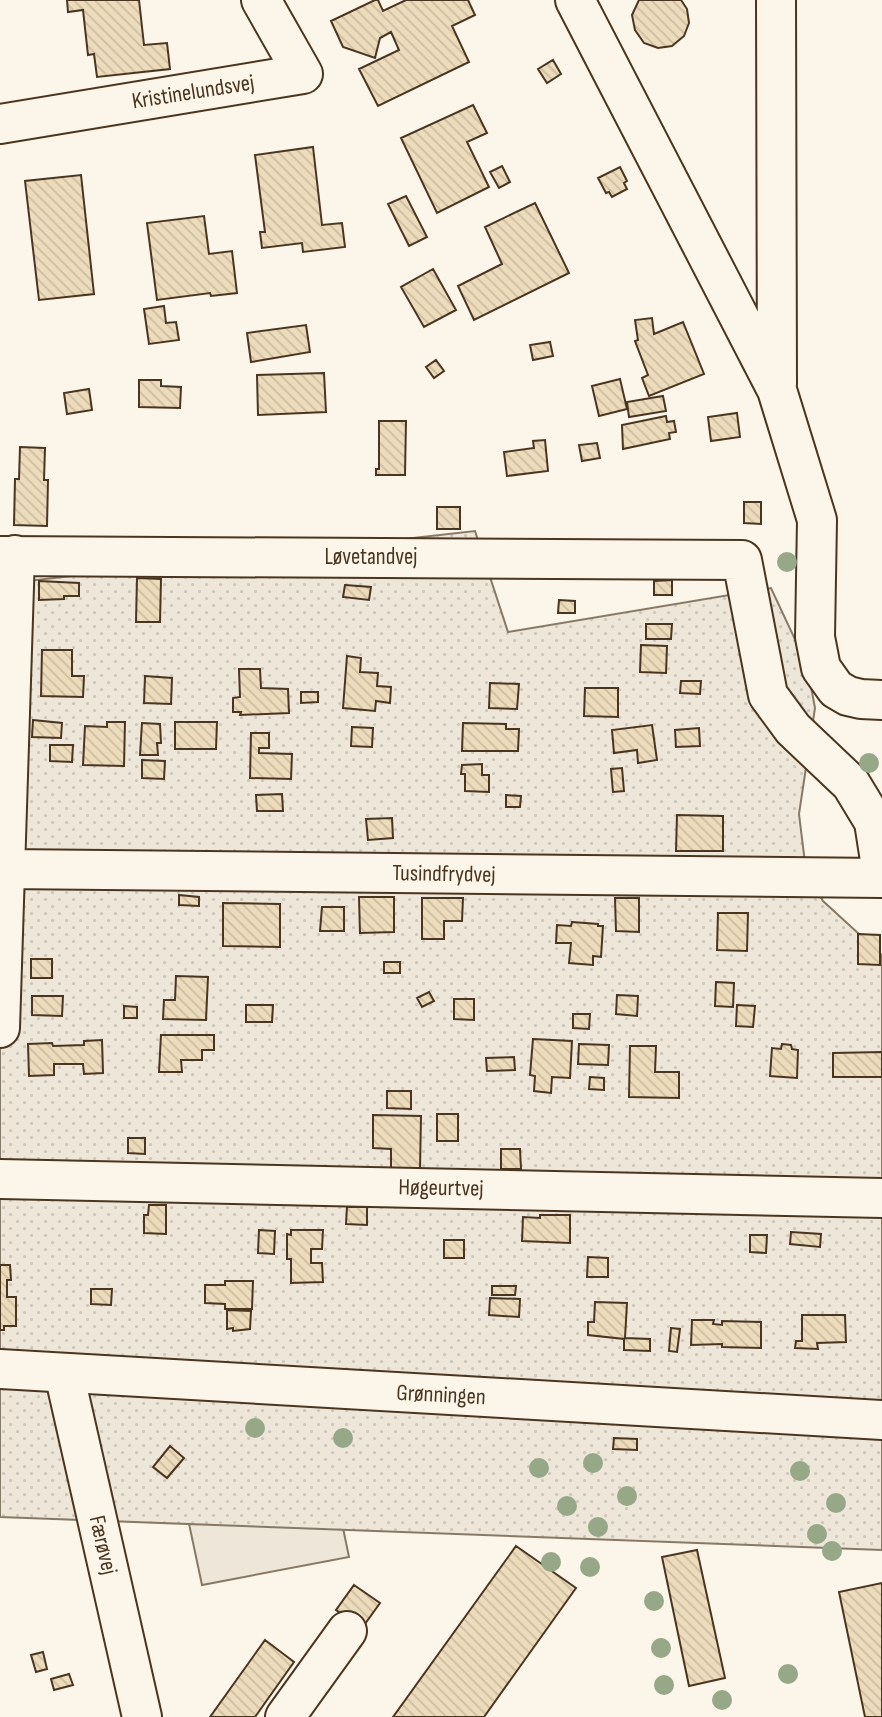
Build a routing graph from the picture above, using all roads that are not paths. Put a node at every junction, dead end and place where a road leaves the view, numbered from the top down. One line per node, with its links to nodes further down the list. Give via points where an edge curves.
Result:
1 (261, 0): 4 (main road, Kristinelundsvej, via 303,74)
2 (575, 0): 5 (main road)
3 (776, 0): 5 (main road)
4 (0, 124)
5 (777, 390): 7 (main road, via 817,520 815,637 821,668 836,689 848,696)
6 (8, 556): 8 (main road); 9 (main road, Løvetandvej, via 742,560 768,695 793,729 851,784 874,822)
7 (882, 700)
8 (6, 869): 10 (main road, Tusindfrydvej); 11 (main road)
9 (882, 873)
10 (882, 878)
11 (0, 1028)
12 (0, 1179): 13 (main road, Høgeurtvej)
13 (882, 1198)
14 (0, 1369): 15 (main road, Grønningen)
15 (64, 1373): 16 (main road, Grønningen); 18 (main road, Færøvej)
16 (882, 1420)
17 (347, 1631): 19 (main road)
18 (142, 1717)
19 (285, 1717)

